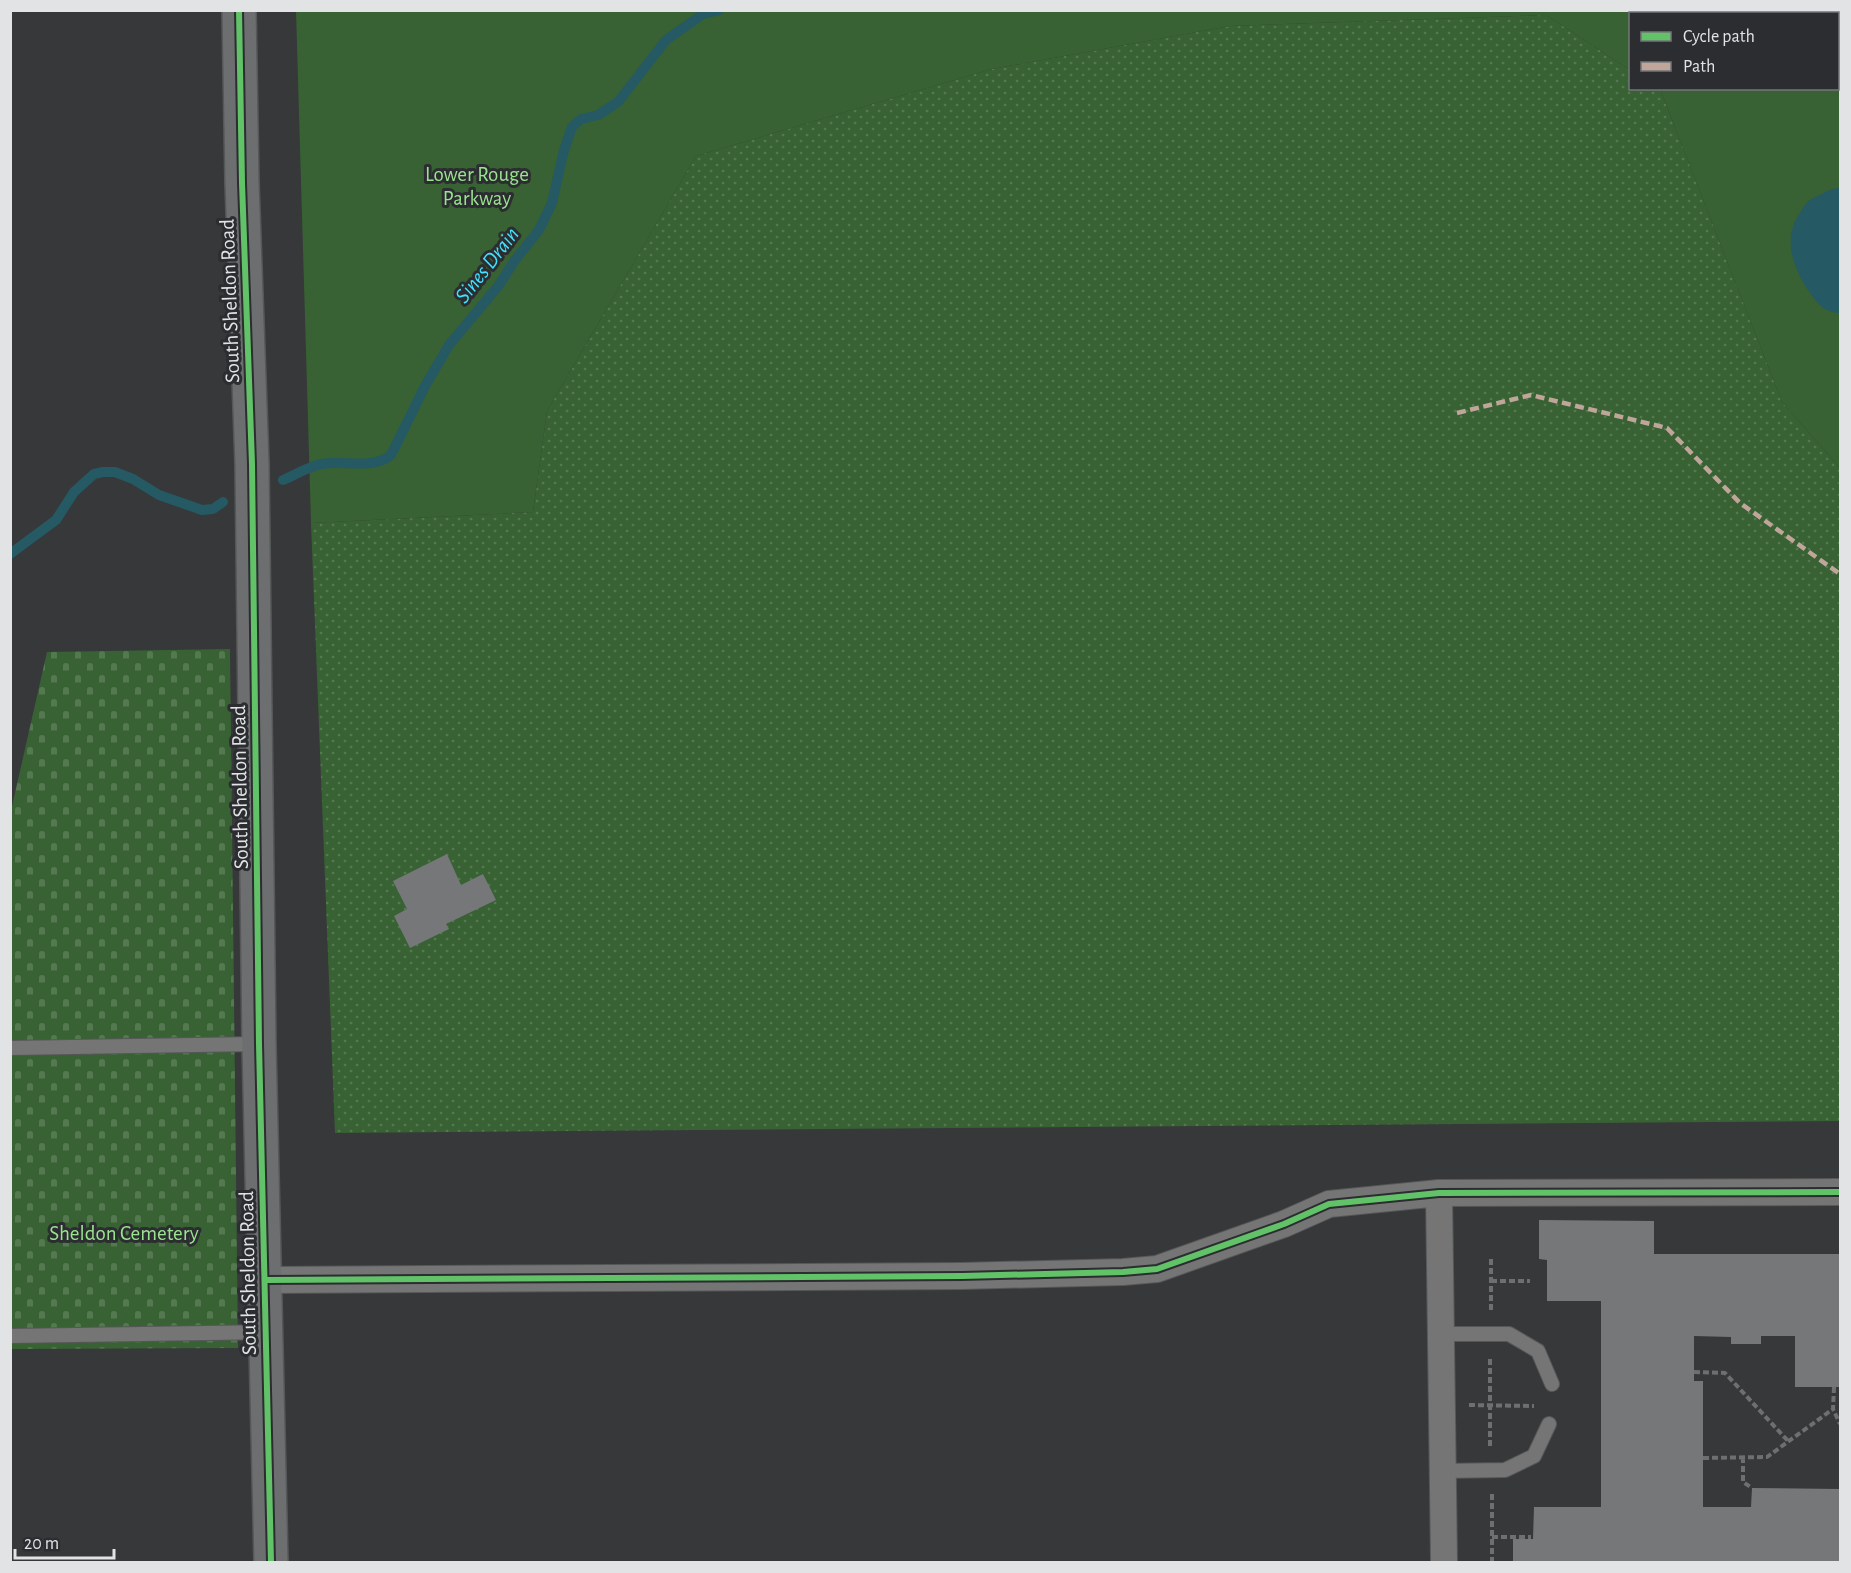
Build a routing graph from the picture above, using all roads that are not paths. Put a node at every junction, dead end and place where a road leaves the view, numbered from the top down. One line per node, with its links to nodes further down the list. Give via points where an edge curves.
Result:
1 (239, 10): 2 (street, South Sheldon Road, via 253,509)
2 (259, 1044): 3 (lane); 6 (street, South Sheldon Road)
3 (10, 1048)
4 (1840, 1192): 5 (street)
5 (1439, 1193): 6 (street, via 1329,1204 1157,1269 1123,1272); 8 (street)
6 (265, 1280): 7 (street, South Sheldon Road)
7 (266, 1332): 9 (lane); 13 (street, South Sheldon Road)
8 (1441, 1334): 10 (lane, via 1509,1334 1538,1351); 12 (street)
9 (10, 1336)
10 (1552, 1384)
11 (1549, 1424): 12 (lane, via 1534,1456 1505,1470)
12 (1442, 1471): 14 (street)
13 (271, 1563)
14 (1444, 1563)

